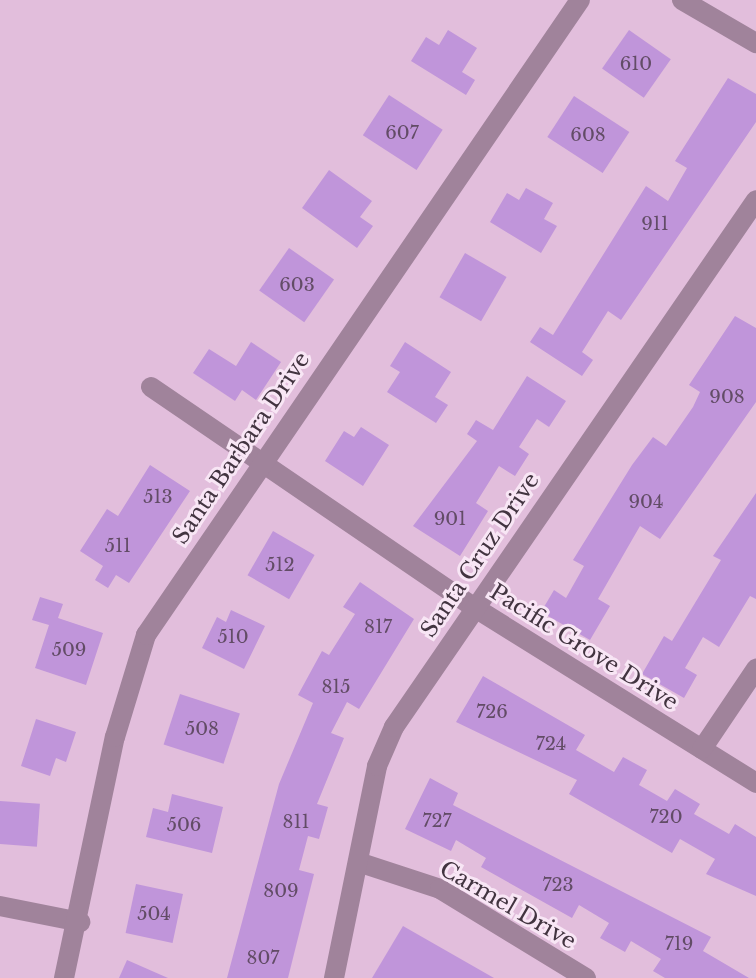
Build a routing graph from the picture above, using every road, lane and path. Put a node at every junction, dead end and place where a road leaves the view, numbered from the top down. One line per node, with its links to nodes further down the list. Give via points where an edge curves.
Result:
1 (580, 0): 6 (street, Santa Barbara Drive)
2 (682, 0): 3 (street)
3 (756, 43)
4 (756, 200): 7 (street, Santa Cruz Drive)
5 (151, 387): 6 (street, Pacific Grove Drive)
6 (263, 460): 7 (street, Pacific Grove Drive); 13 (street, Santa Barbara Drive, via 146,635 115,737)
7 (472, 606): 9 (street, Pacific Grove Drive); 11 (street, Santa Cruz Drive, via 394,727 377,766)
8 (756, 669): 9 (street)
9 (702, 749): 10 (street, Pacific Grove Drive)
10 (756, 783)
11 (358, 862): 15 (street, Santa Cruz Drive); 16 (street, Carmel Drive, via 440,889)
12 (0, 906): 13 (street)
13 (80, 922): 14 (street, Santa Barbara Drive)
14 (64, 978)
15 (334, 978)
16 (586, 978)

